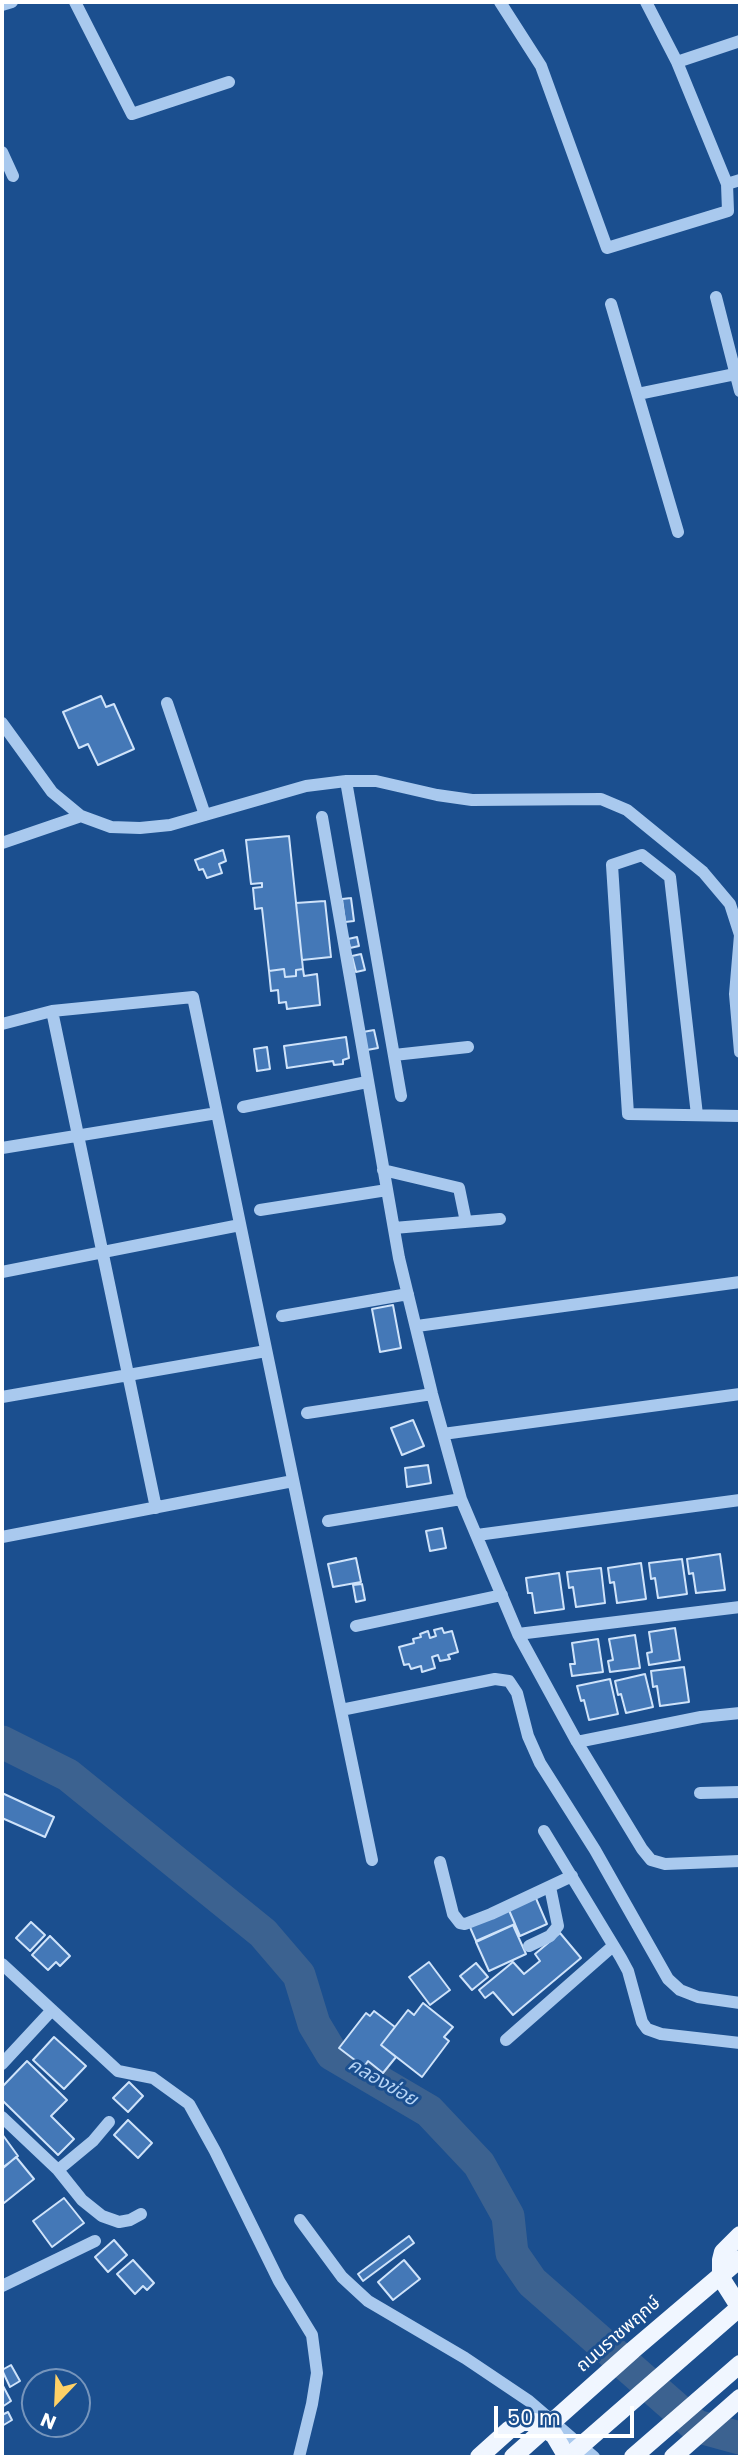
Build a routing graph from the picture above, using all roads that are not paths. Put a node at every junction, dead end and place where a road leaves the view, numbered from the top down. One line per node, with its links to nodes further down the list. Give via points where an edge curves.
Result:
1 (12, 2): 5 (street)
2 (75, 2): 8 (street, via 132,114)
3 (500, 2): 12 (street, via 541,66 607,248 728,211)
4 (646, 2): 7 (street)
5 (2, 5)
6 (740, 41): 7 (street)
7 (677, 62): 12 (street)
8 (229, 82)
9 (2, 152): 10 (street)
10 (13, 176)
11 (740, 180): 12 (street)
12 (727, 184)
13 (716, 297): 15 (street)
14 (611, 304): 17 (street)
15 (738, 373): 16 (street); 17 (street)
16 (740, 391)
17 (638, 394): 18 (street)
18 (678, 532)
19 (167, 703): 22 (street)
20 (2, 723): 23 (street, via 52,792)
21 (346, 781): 22 (street, via 306,786); 29 (street, via 376,781 472,800 601,799 627,810 703,872 730,904 740,935 736,994); 30 (street)
22 (205, 815): 23 (street, via 140,828 111,827)
23 (81, 816): 25 (street)
24 (322, 817): 31 (street)
25 (2, 843)
26 (52, 1011): 27 (street); 34 (street, via 193,997); 37 (street)
27 (2, 1024)
28 (468, 1046): 30 (street)
29 (740, 1052)
30 (394, 1055): 32 (street)
31 (368, 1082): 33 (street); 39 (street)
32 (401, 1096)
33 (243, 1107)
34 (217, 1113): 37 (street); 44 (street)
35 (697, 1115): 35 (street, via 628,1114 612,865 642,855 670,877); 36 (street)
36 (740, 1116)
37 (78, 1135): 38 (street); 46 (street)
38 (2, 1148)
39 (383, 1170): 40 (street); 43 (street, via 458,1188)
40 (387, 1191): 41 (street); 45 (street)
41 (260, 1210)
42 (500, 1219): 43 (street)
43 (466, 1222): 45 (street)
44 (240, 1225): 46 (street); 52 (street)
45 (394, 1228): 49 (street)
46 (102, 1252): 47 (street); 53 (street)
47 (2, 1272)
48 (740, 1282): 51 (street)
49 (408, 1294): 50 (street); 51 (street)
50 (282, 1316)
51 (417, 1326): 54 (street)
52 (266, 1351): 53 (street); 59 (street)
53 (128, 1375): 56 (street); 62 (street)
54 (432, 1394): 57 (street); 58 (street)
55 (740, 1394): 58 (street)
56 (2, 1397)
57 (307, 1413)
58 (443, 1434): 60 (street)
59 (293, 1481): 62 (street); 70 (street)
60 (461, 1499): 63 (street); 64 (street)
61 (740, 1500): 64 (street)
62 (156, 1508): 65 (street)
63 (328, 1521)
64 (477, 1535): 66 (street)
65 (2, 1537)
66 (502, 1595): 68 (street); 69 (street)
67 (740, 1607): 69 (street)
68 (356, 1626)
69 (518, 1634): 72 (street)
70 (341, 1710): 76 (street); 84 (street, via 495,1679 509,1681 540,1763 668,1979 698,1997)
71 (740, 1713): 72 (street)
72 (577, 1742): 77 (street, via 651,1860 665,1864)
73 (740, 1792): 74 (street)
74 (700, 1793)
75 (544, 1831): 79 (street)
76 (373, 1860)
77 (740, 1861)
78 (440, 1862): 80 (street, via 453,1914 460,1923)
79 (572, 1876): 80 (street); 81 (street)
80 (550, 1887): 82 (street, via 558,1926 550,1936)
81 (613, 1945): 86 (street); 87 (street, via 628,1971 647,2029)
82 (529, 1946)
83 (2, 1964): 85 (street)
84 (740, 2003)
85 (52, 2010): 88 (street); 101 (street, via 118,2071 153,2078 189,2105 215,2151 279,2281 312,2335 317,2373)
86 (506, 2040)
87 (740, 2043)
88 (2, 2064)
89 (2, 2117): 91 (street)
90 (109, 2122): 91 (street)
91 (58, 2170): 92 (street, via 102,2216 119,2222)
92 (141, 2214)
93 (300, 2220): 105 (street, via 342,2277 368,2301 529,2402)
94 (740, 2235): 98 (main road, via 721,2259 722,2278)
95 (95, 2241): 97 (street)
96 (740, 2259): 103 (main road, ถนนราชพฤกษ์, bridge)
97 (2, 2286)
98 (740, 2307): 104 (main road, bridge)
99 (740, 2364): 106 (main road)
100 (740, 2398): 107 (main road)
101 (299, 2457)
102 (479, 2457): 104 (main road, via 509,2430 535,2421 554,2435)
103 (513, 2457)
104 (567, 2457)
105 (594, 2457)
106 (633, 2457)
107 (673, 2457)

